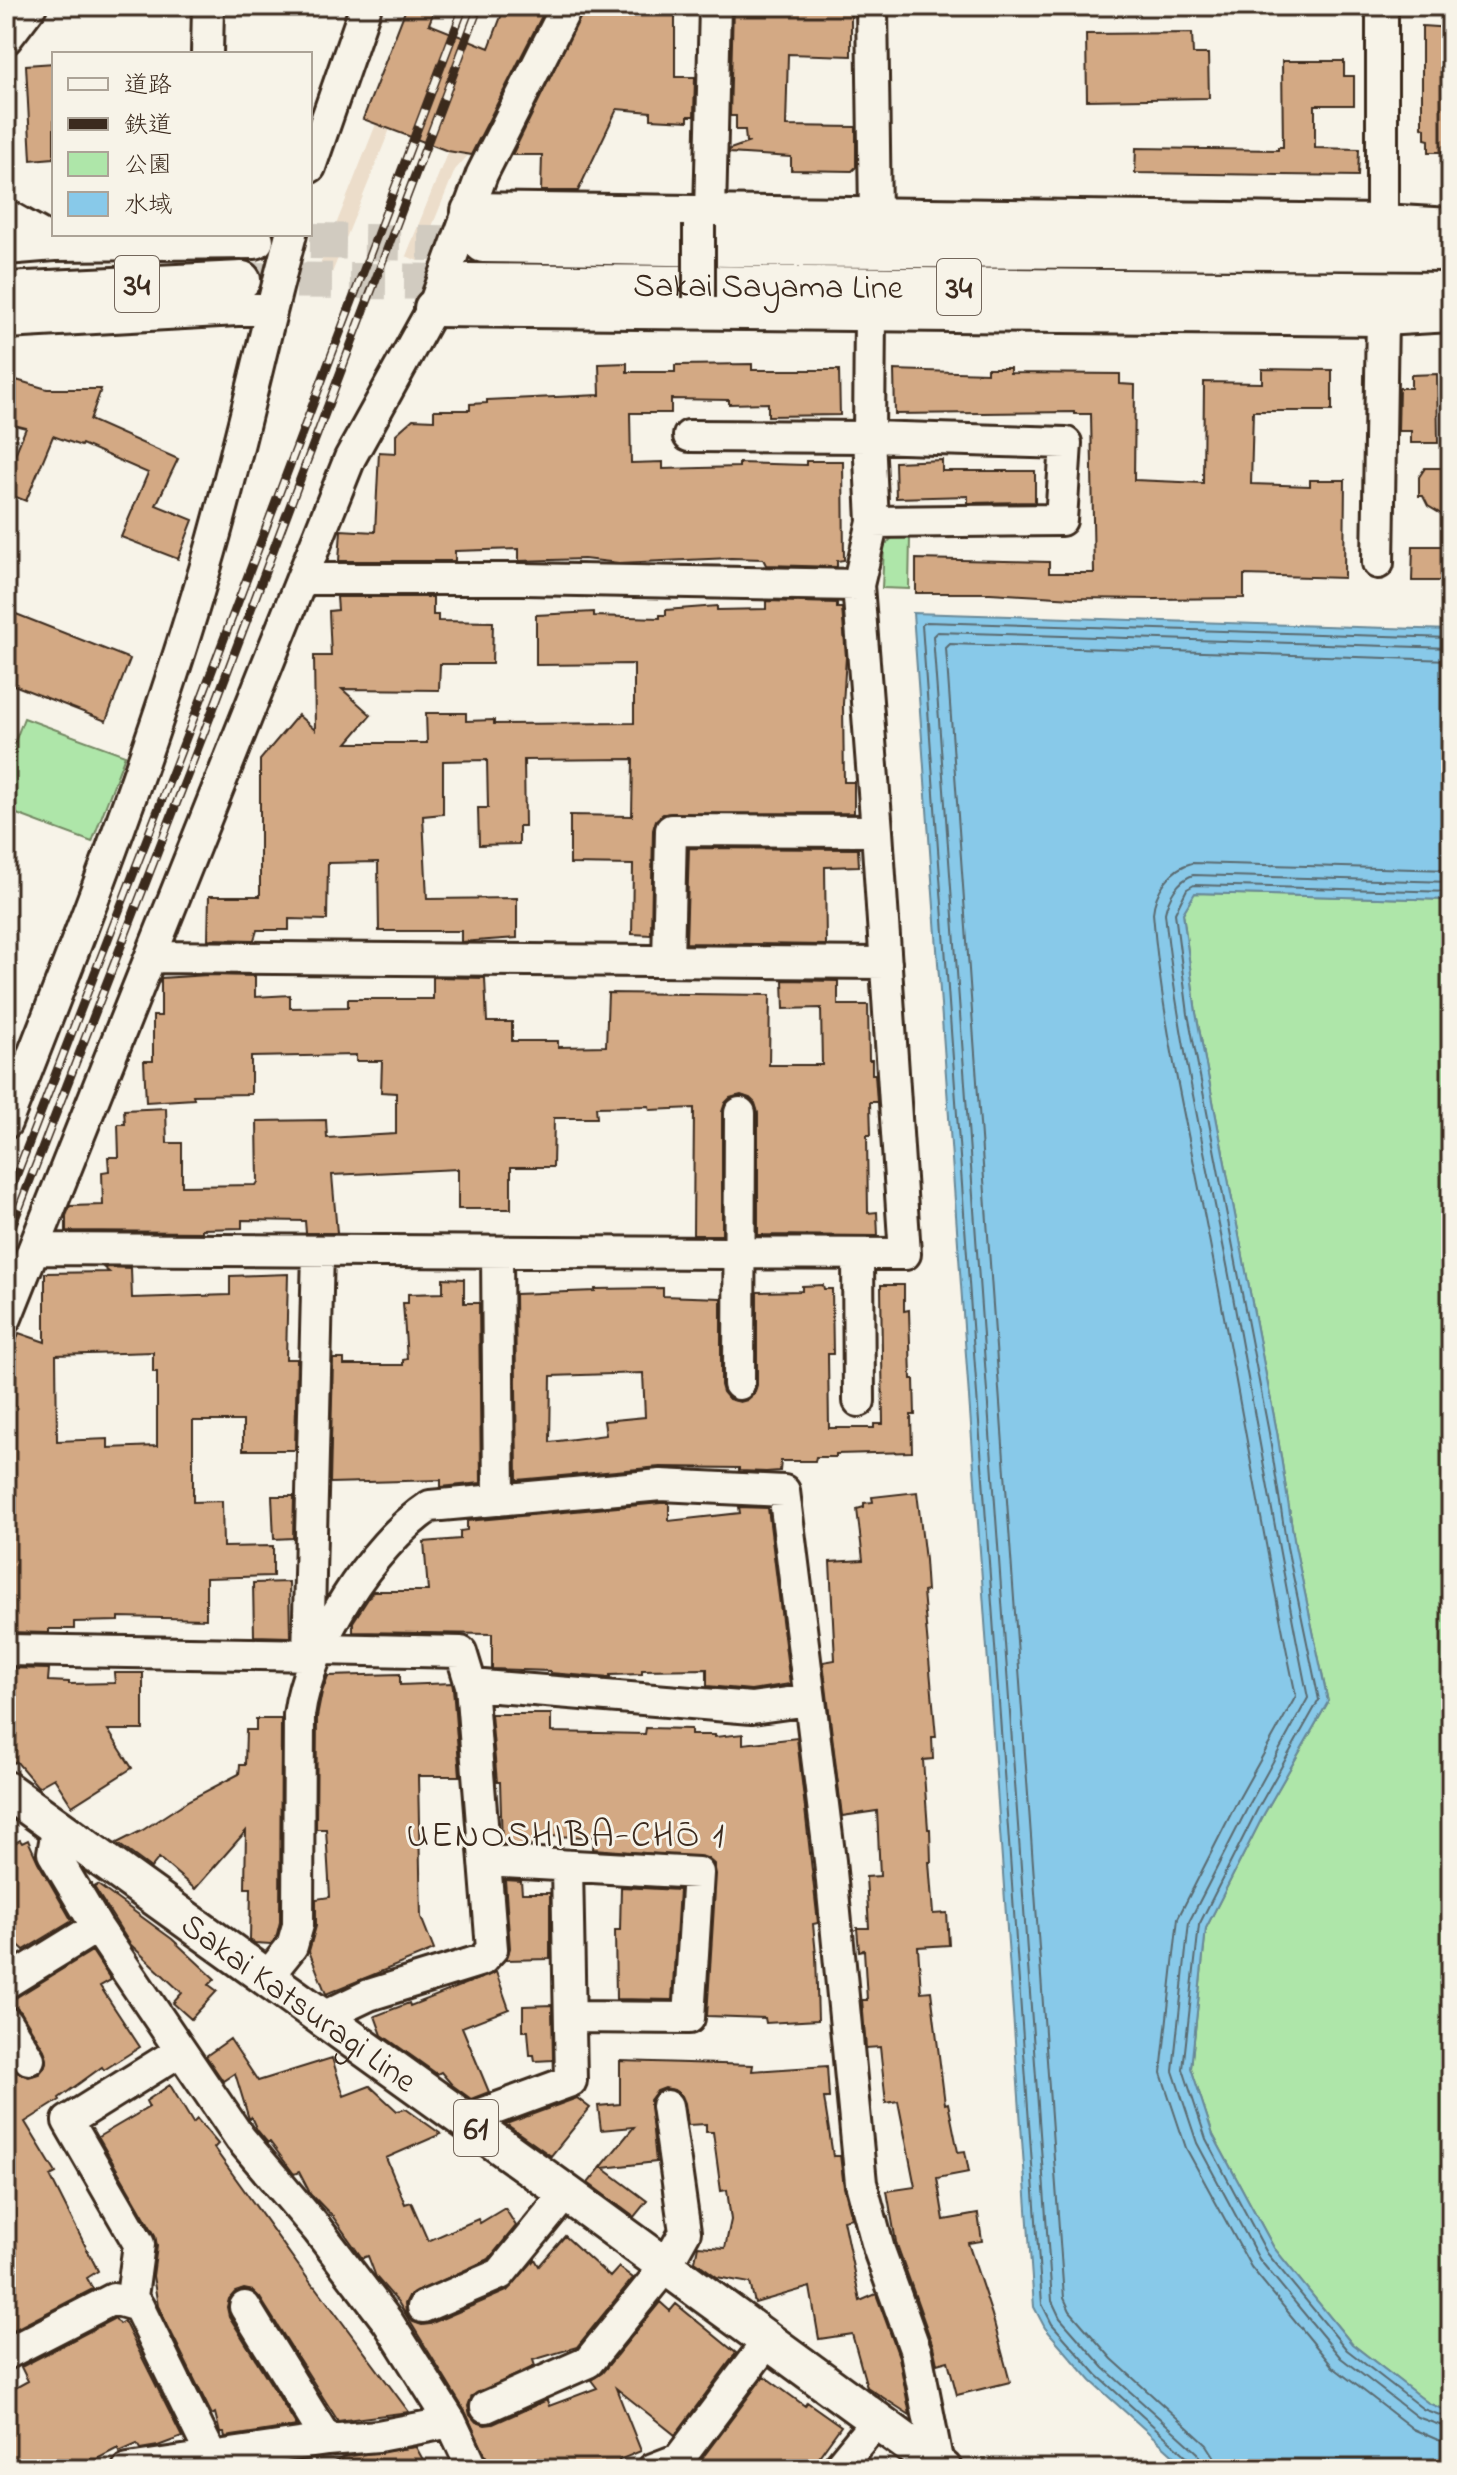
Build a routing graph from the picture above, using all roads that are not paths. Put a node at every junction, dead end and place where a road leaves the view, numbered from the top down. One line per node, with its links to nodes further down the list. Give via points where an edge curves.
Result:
1 (31, 6): 8 (street)
2 (208, 6): 9 (street)
3 (366, 6): 10 (street)
4 (567, 6): 11 (street, via 482,174)
5 (715, 6): 13 (street)
6 (872, 6): 12 (street)
7 (1382, 6): 14 (street)
8 (6, 39)
9 (207, 52)
10 (312, 161)
11 (470, 211): 13 (main road); 27 (street)
12 (875, 215): 13 (main road); 14 (main road)
13 (703, 217): 25 (street, bridge)
14 (1382, 223): 15 (main road)
15 (1451, 227)
16 (290, 236): 26 (street)
17 (18, 237): 18 (main road, 34)
18 (255, 240)
19 (483, 244): 20 (main road, Sakai Sayama Line / 34)
20 (1451, 252)
21 (242, 280): 23 (main road, 34)
22 (468, 282): 24 (main road, Sakai Sayama Line / 34)
23 (15, 287)
24 (1451, 291)
25 (699, 304): 27 (main road); 28 (main road)
26 (272, 308): 31 (street); 43 (street, via 233,472 148,750)
27 (433, 308): 36 (street, via 350,458)
28 (870, 313): 30 (main road); 33 (street)
29 (1451, 313): 30 (main road)
30 (1382, 317): 35 (street)
31 (6, 323)
32 (689, 436): 33 (street)
33 (869, 437): 34 (street); 34 (street, via 1066,443 1061,520)
34 (873, 522): 37 (street)
35 (1378, 563)
36 (302, 579): 37 (street); 39 (street)
37 (858, 585): 38 (street)
38 (877, 831): 40 (street, via 671,830); 41 (street)
39 (151, 957): 40 (street); 44 (street)
40 (668, 961): 41 (street)
41 (886, 963): 48 (street, via 905,1254)
42 (740, 1113): 47 (street)
43 (6, 1123)
44 (34, 1249): 45 (street); 49 (street)
45 (318, 1251): 46 (street); 54 (street)
46 (497, 1252): 47 (street); 52 (street)
47 (739, 1253): 48 (street); 50 (street)
48 (858, 1254): 51 (street)
49 (6, 1318)
50 (739, 1384)
51 (859, 1401)
52 (499, 1500): 54 (street, via 430,1506 409,1520 358,1581); 56 (street, via 661,1485 784,1491)
53 (6, 1650): 54 (street)
54 (315, 1653): 55 (street, via 461,1652); 62 (street, via 299,1715 298,1925 292,1946)
55 (471, 1685): 56 (street, via 752,1708); 59 (street)
56 (809, 1700): 84 (street, via 861,2183 916,2352)
57 (6, 1790): 58 (main road, Sakai Katsuragi Line / 61)
58 (58, 1825): 61 (street, via 53,1853); 62 (main road, Sakai Katsuragi Line / 61)
59 (485, 1861): 60 (street); 64 (street, via 492,1949 482,1960 369,1995)
60 (567, 1866): 65 (street); 65 (street, via 698,1873 689,2018)
61 (97, 1927): 63 (street); 67 (street)
62 (267, 1977): 64 (main road, Sakai Katsuragi Line / 61)
63 (6, 1983)
64 (323, 2017): 70 (main road, Sakai Katsuragi Line / 61)
65 (571, 2017): 70 (street, via 571,2081)
66 (6, 2022): 68 (street)
67 (180, 2051): 73 (street, via 68,2121 139,2244); 80 (street, via 240,2138 388,2322)
68 (29, 2059)
69 (667, 2106): 72 (street, via 685,2232)
70 (465, 2120): 71 (main road, Sakai Katsuragi Line / 61)
71 (566, 2193): 72 (main road, Sakai Katsuragi Line / 61); 75 (street, via 500,2274)
72 (666, 2266): 76 (main road, Sakai Katsuragi Line / 61); 78 (street, via 588,2362)
73 (131, 2304): 77 (street, via 113,2299); 82 (street, via 138,2306)
74 (245, 2307): 81 (street)
75 (423, 2307)
76 (768, 2341): 79 (main road, Sakai Katsuragi Line / 61); 83 (street, via 679,2459)
77 (6, 2354)
78 (486, 2407)
79 (877, 2420): 84 (main road, Sakai Katsuragi Line / 61); 87 (street)
80 (451, 2422): 81 (street); 86 (street)
81 (314, 2451): 82 (street)
82 (198, 2461): 85 (street)
83 (663, 2467)
84 (941, 2467)
85 (128, 2469)
86 (473, 2469)
87 (837, 2469)

